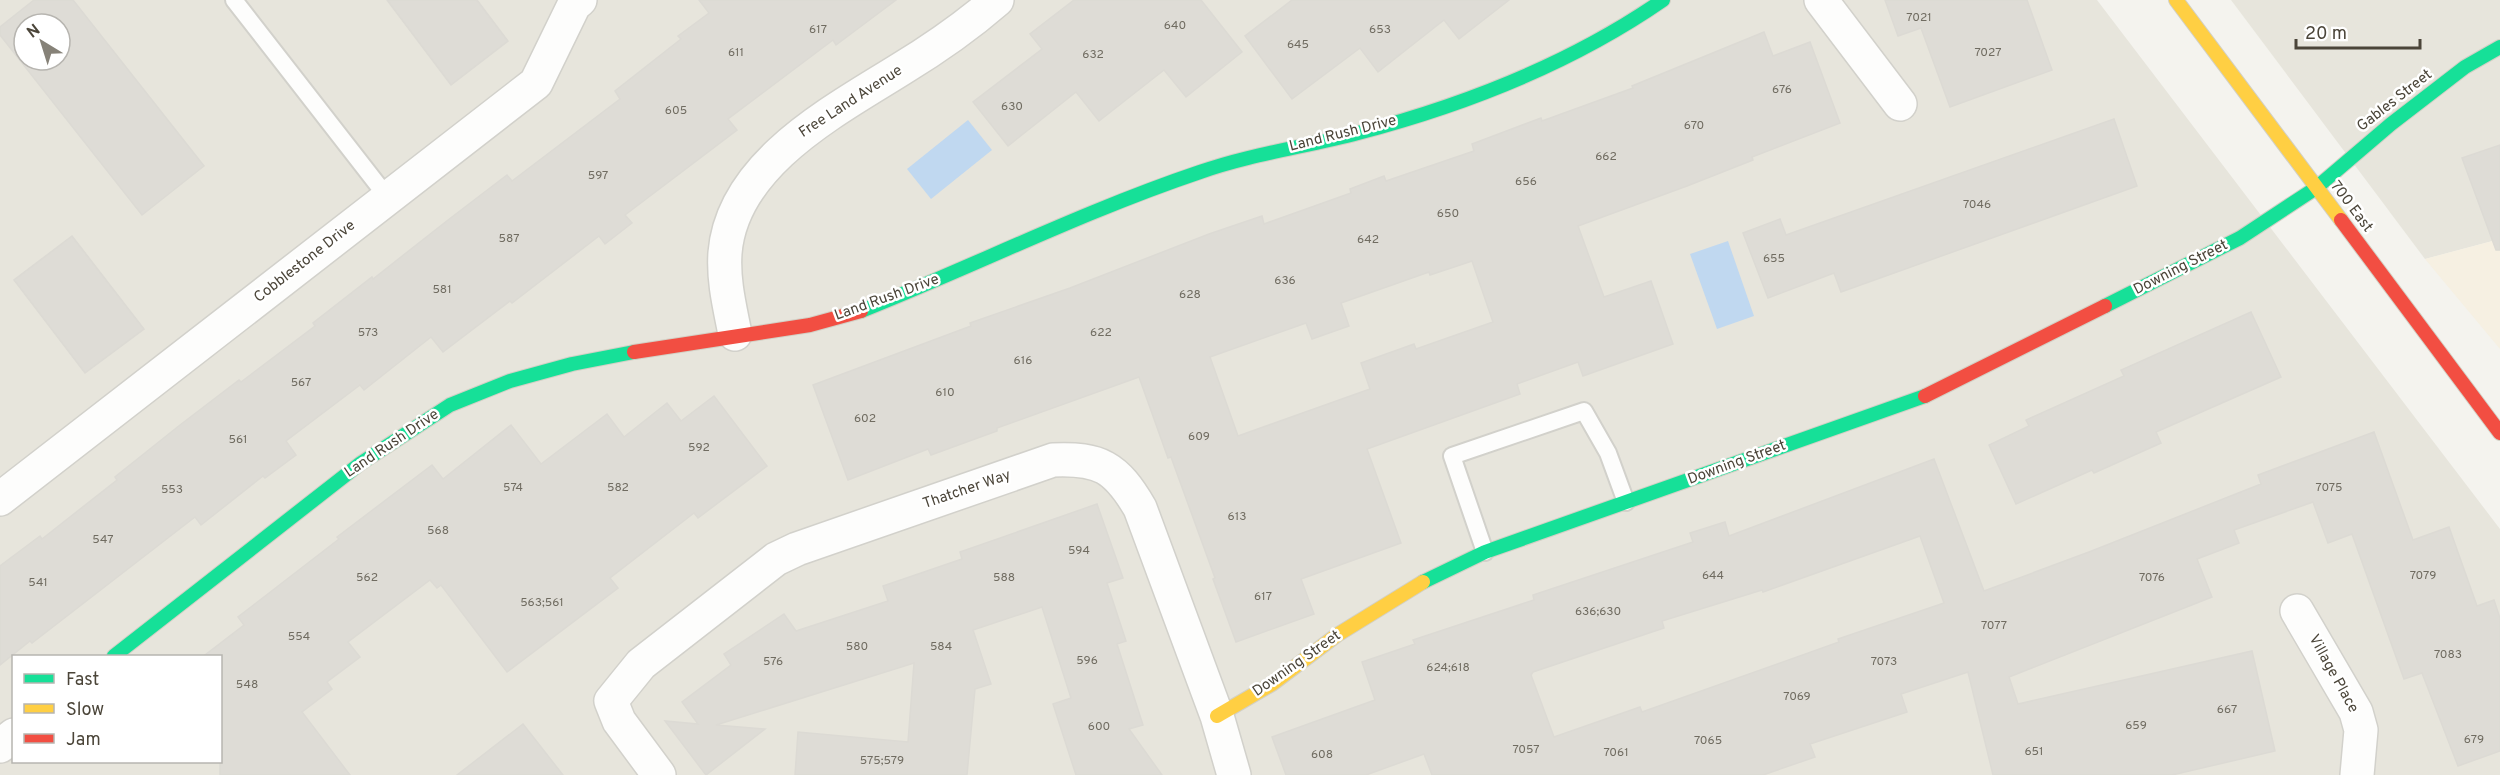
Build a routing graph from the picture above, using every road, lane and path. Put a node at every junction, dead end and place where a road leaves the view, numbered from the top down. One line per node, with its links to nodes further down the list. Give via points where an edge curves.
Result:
1 (234, 0): 10 (lane)
2 (580, 0): 10 (street, Cobblestone Drive, via 536,83)
3 (997, 0): 11 (street, Free Land Avenue, via 903,68 838,107 794,140 755,179 735,214 725,252 726,287)
4 (1663, 0): 11 (street, Land Rush Drive, via 1624,27 1573,54 1478,96 1358,133 1201,171 1086,213 956,273 861,311 810,325)
5 (1821, 0): 8 (street)
6 (2176, 0): 9 (street, 700 East)
7 (2500, 47): 9 (street, Gables Street, via 2465,67)
8 (1900, 104)
9 (2316, 188): 12 (street, 700 East); 14 (street, Downing Street, via 2240,238 1938,391)
10 (388, 198): 13 (street, Cobblestone Drive)
11 (735, 334): 17 (street, Land Rush Drive, via 572,364 510,381 450,405 362,463)
12 (2500, 433)
13 (0, 499)
14 (1626, 502): 15 (street, Downing Street); 15 (lane, via 1608,453 1584,411 1452,456)
15 (1485, 552): 18 (street, Downing Street, via 1406,591 1337,635 1272,684)
16 (2297, 611): 23 (street, Village Place, via 2356,712 2361,730)
17 (117, 655)
18 (1217, 716): 21 (street, Thatcher Way, via 1140,508 1126,484 1105,466 1079,459 1053,460 797,549 758,572 641,664 611,701 619,721); 22 (street)
19 (12, 737): 20 (street)
20 (0, 746)
21 (659, 775)
22 (1234, 775)
23 (2357, 775)

